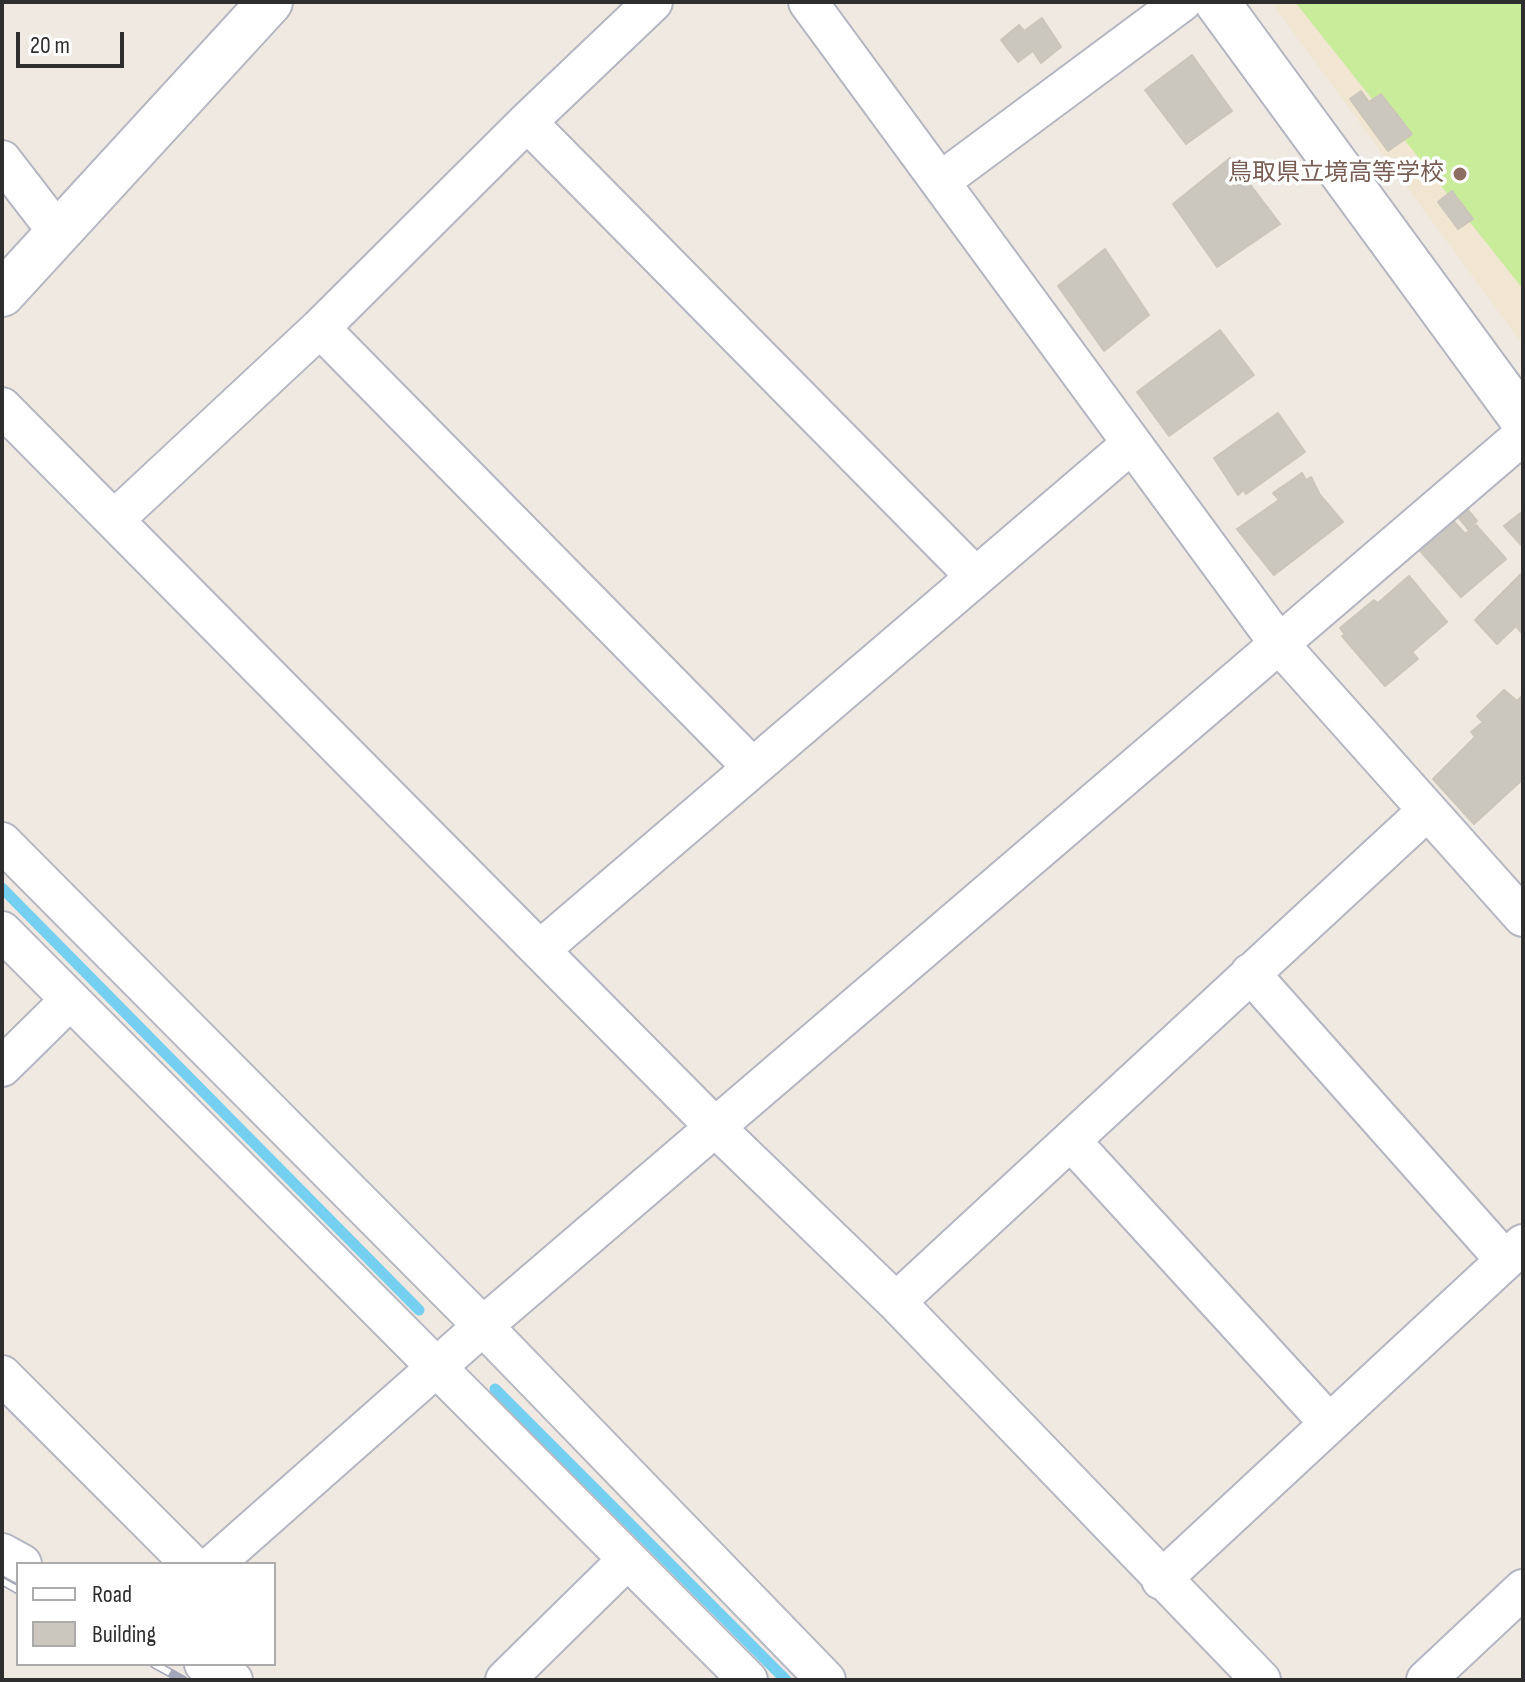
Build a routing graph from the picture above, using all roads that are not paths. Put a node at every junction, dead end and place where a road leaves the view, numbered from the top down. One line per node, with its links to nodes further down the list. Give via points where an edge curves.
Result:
1 (270, 2): 9 (street)
2 (653, 2): 6 (street)
3 (808, 2): 8 (street)
4 (1182, 2): 8 (street)
5 (1217, 2): 13 (street)
6 (527, 122): 11 (street); 17 (street)
7 (2, 160): 9 (street)
8 (941, 181): 15 (street)
9 (59, 234): 10 (street)
10 (2, 294)
11 (320, 328): 16 (street); 19 (street)
12 (2, 407): 16 (street)
13 (1523, 420)
14 (1523, 435): 18 (street)
15 (1130, 445): 17 (street); 18 (street)
16 (115, 519): 24 (street)
17 (974, 575): 19 (street)
18 (1280, 645): 20 (street); 28 (street)
19 (752, 767): 24 (street)
20 (1427, 811): 22 (street); 25 (street)
21 (2, 842): 32 (street)
22 (1523, 917)
23 (2, 931): 26 (street)
24 (541, 949): 28 (street)
25 (1250, 973): 29 (street); 30 (street)
26 (69, 1001): 27 (street); 33 (street)
27 (2, 1067)
28 (716, 1128): 31 (street); 32 (street)
29 (1071, 1141): 31 (street); 35 (street)
30 (1514, 1252): 35 (street)
31 (896, 1302): 39 (street)
32 (483, 1326): 33 (street); 45 (street)
33 (437, 1370): 36 (street); 38 (street)
34 (2, 1375): 37 (street)
35 (1329, 1423): 39 (street)
36 (626, 1561): 43 (street); 44 (street)
37 (189, 1562)
38 (216, 1562)
39 (1161, 1580): 46 (street)
40 (1523, 1589): 47 (street)
41 (208, 1666): 42 (street)
42 (233, 1680)
43 (505, 1680)
44 (748, 1680)
45 (826, 1680)
46 (1261, 1680)
47 (1426, 1680)

